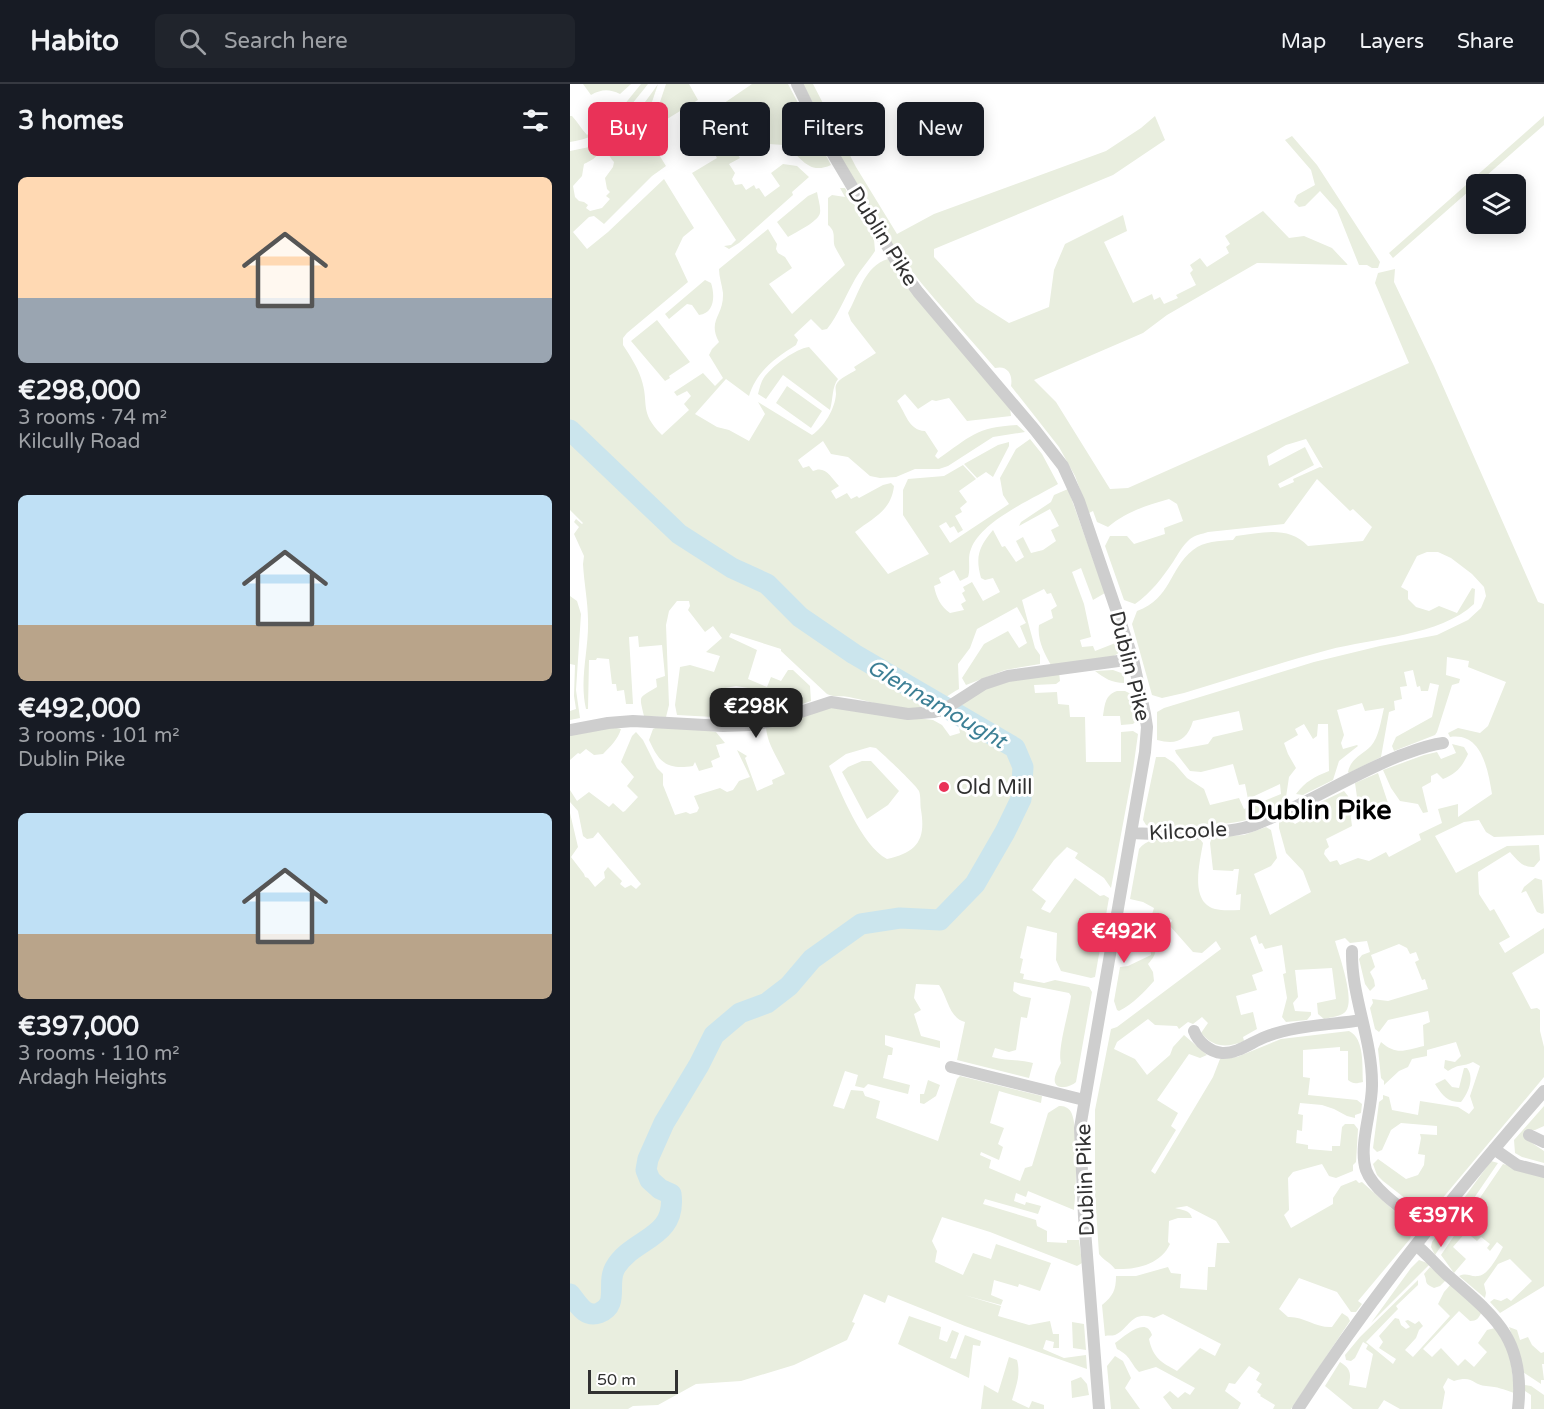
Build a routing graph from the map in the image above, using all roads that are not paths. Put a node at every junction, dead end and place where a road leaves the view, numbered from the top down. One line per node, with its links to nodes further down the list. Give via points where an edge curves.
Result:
1 (796, 84): 2 (street, Dublin Pike, via 899,266 1063,466 1079,501)
2 (1133, 659): 3 (street, via 1008,676 984,684 934,712 908,714 831,702 751,725 633,721); 5 (street, Dublin Pike, via 1147,728)
3 (570, 730)
4 (1443, 743): 5 (street, Kilcoole, via 1383,763 1243,828)
5 (1131, 833): 11 (street, Dublin Pike)
6 (1352, 951): 7 (street)
7 (1362, 1020): 8 (street, via 1279,1032 1223,1053 1205,1046); 16 (street, via 1372,1083 1366,1170 1383,1193)
8 (1194, 1031)
9 (951, 1067): 11 (street)
10 (1544, 1091): 14 (street)
11 (1084, 1100): 18 (street, Dublin Pike, via 1080,1139)
12 (1529, 1135): 13 (street)
13 (1543, 1140)
14 (1494, 1149): 15 (street, via 1516,1165); 16 (street)
15 (1544, 1172)
16 (1429, 1229): 17 (street)
17 (1416, 1245): 19 (street, via 1350,1331); 20 (street, via 1500,1325 1516,1361)
18 (1099, 1409)
19 (1298, 1409)
20 (1518, 1409)

